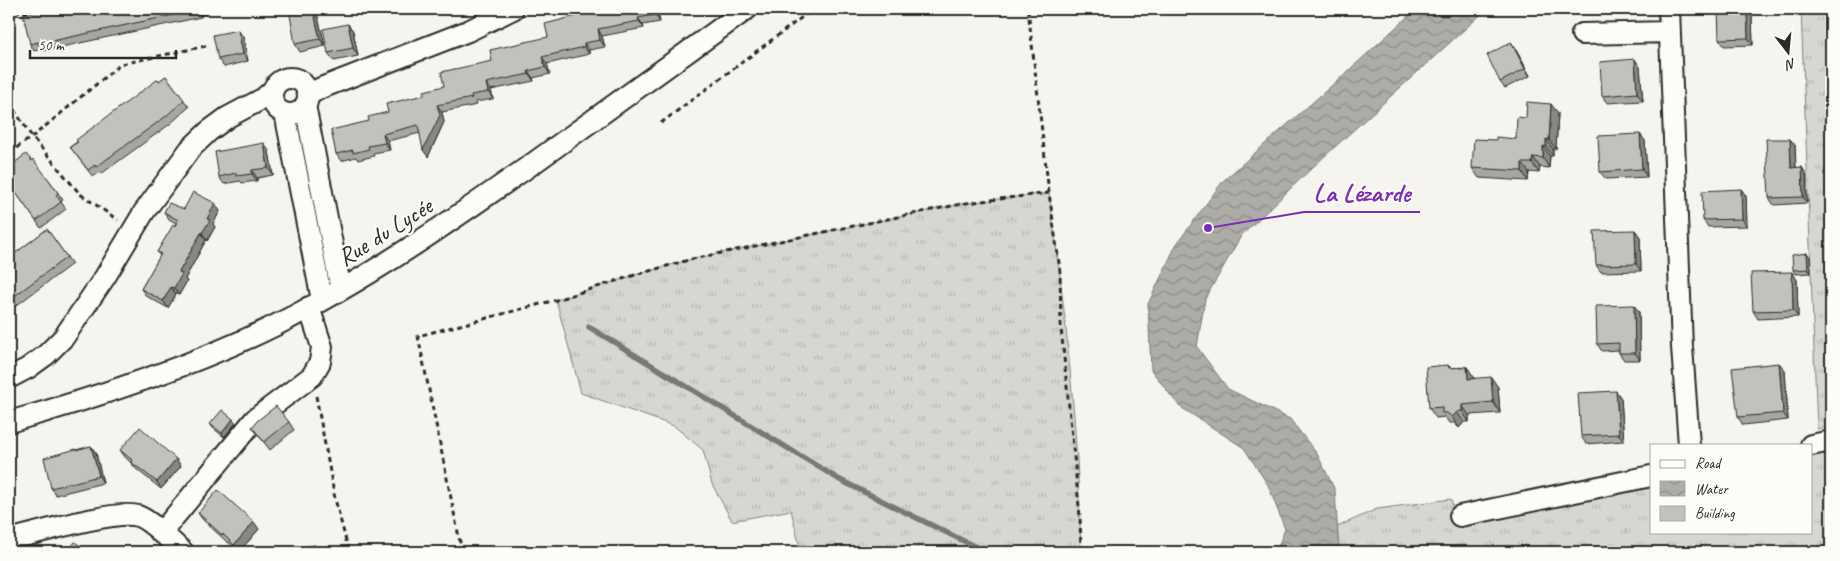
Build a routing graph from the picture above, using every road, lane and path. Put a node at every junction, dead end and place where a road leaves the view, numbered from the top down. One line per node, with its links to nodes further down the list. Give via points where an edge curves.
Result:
1 (16, 9): 2 (path, via 20,13)
2 (42, 9)
3 (513, 9): 11 (street, via 468,31)
4 (747, 9): 19 (street, Rue du Lycée, via 437,231)
5 (813, 9): 14 (path)
6 (1028, 9): 17 (path)
7 (1669, 9): 8 (street)
8 (1670, 32): 9 (street); 25 (street)
9 (1582, 34)
10 (206, 46): 15 (path, via 121,64)
11 (305, 95): 13 (street, via 299,111); 13 (street, via 294,78 284,79 276,85); 19 (street)
12 (9, 102): 15 (path)
13 (279, 104): 18 (street, via 264,98 209,131 190,149); 20 (street)
14 (661, 123)
15 (32, 137): 16 (path); 18 (path, via 80,194)
16 (9, 154)
17 (1049, 193): 33 (path, via 966,203 692,259 556,300 418,336); 34 (path, via 1060,270 1061,328 1080,516)
18 (134, 231): 22 (street, via 64,337 46,355)
19 (341, 290): 20 (street, Rue du Lycée)
20 (315, 304): 21 (street, via 322,347 320,362); 23 (street, Rue du Lycée, via 199,359)
21 (312, 376): 29 (street, via 255,419); 32 (path, via 335,499)
22 (9, 378)
23 (9, 422)
24 (1831, 441): 26 (street)
25 (1689, 444)
26 (1812, 445)
27 (1650, 476): 28 (street)
28 (1460, 516)
29 (161, 532): 30 (street, via 138,516 118,514); 31 (street)
30 (9, 540)
31 (184, 552)
32 (349, 552)
33 (462, 552)
34 (1080, 552)

